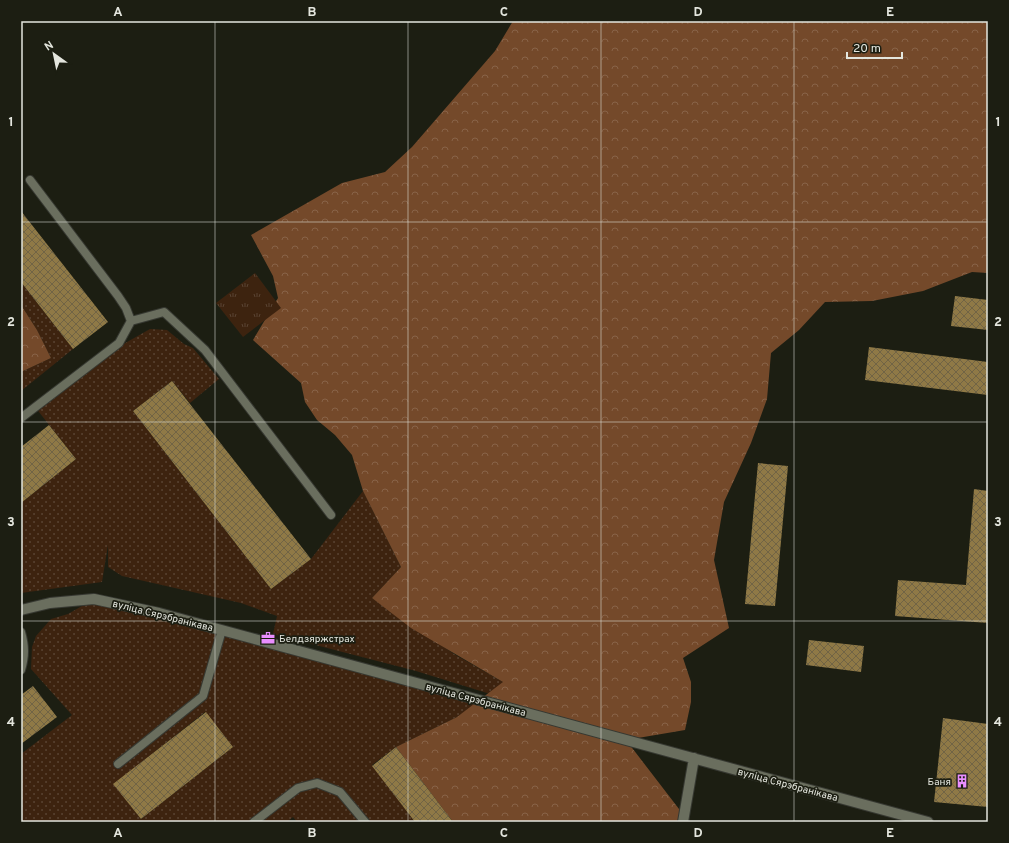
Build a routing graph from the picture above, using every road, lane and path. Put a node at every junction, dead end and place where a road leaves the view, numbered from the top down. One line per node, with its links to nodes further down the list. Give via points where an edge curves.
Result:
1 (30, 180): 2 (lane, via 118,296)
2 (131, 321): 3 (lane, via 119,343); 4 (lane, via 164,312 205,350)
3 (21, 418)
4 (331, 515)
5 (21, 610): 6 (street, вуліца Сярэбранікава, via 50,603 94,599)
6 (222, 630): 9 (street, вуліца Сярэбранікава); 10 (lane, via 203,696)
7 (21, 632): 8 (lane, via 25,647)
8 (21, 670)
9 (694, 758): 13 (street); 14 (street, вуліца Сярэбранікава)
10 (118, 764)
11 (254, 822): 12 (lane, via 298,788 317,783 340,792)
12 (364, 822)
13 (683, 822)
14 (928, 822)

